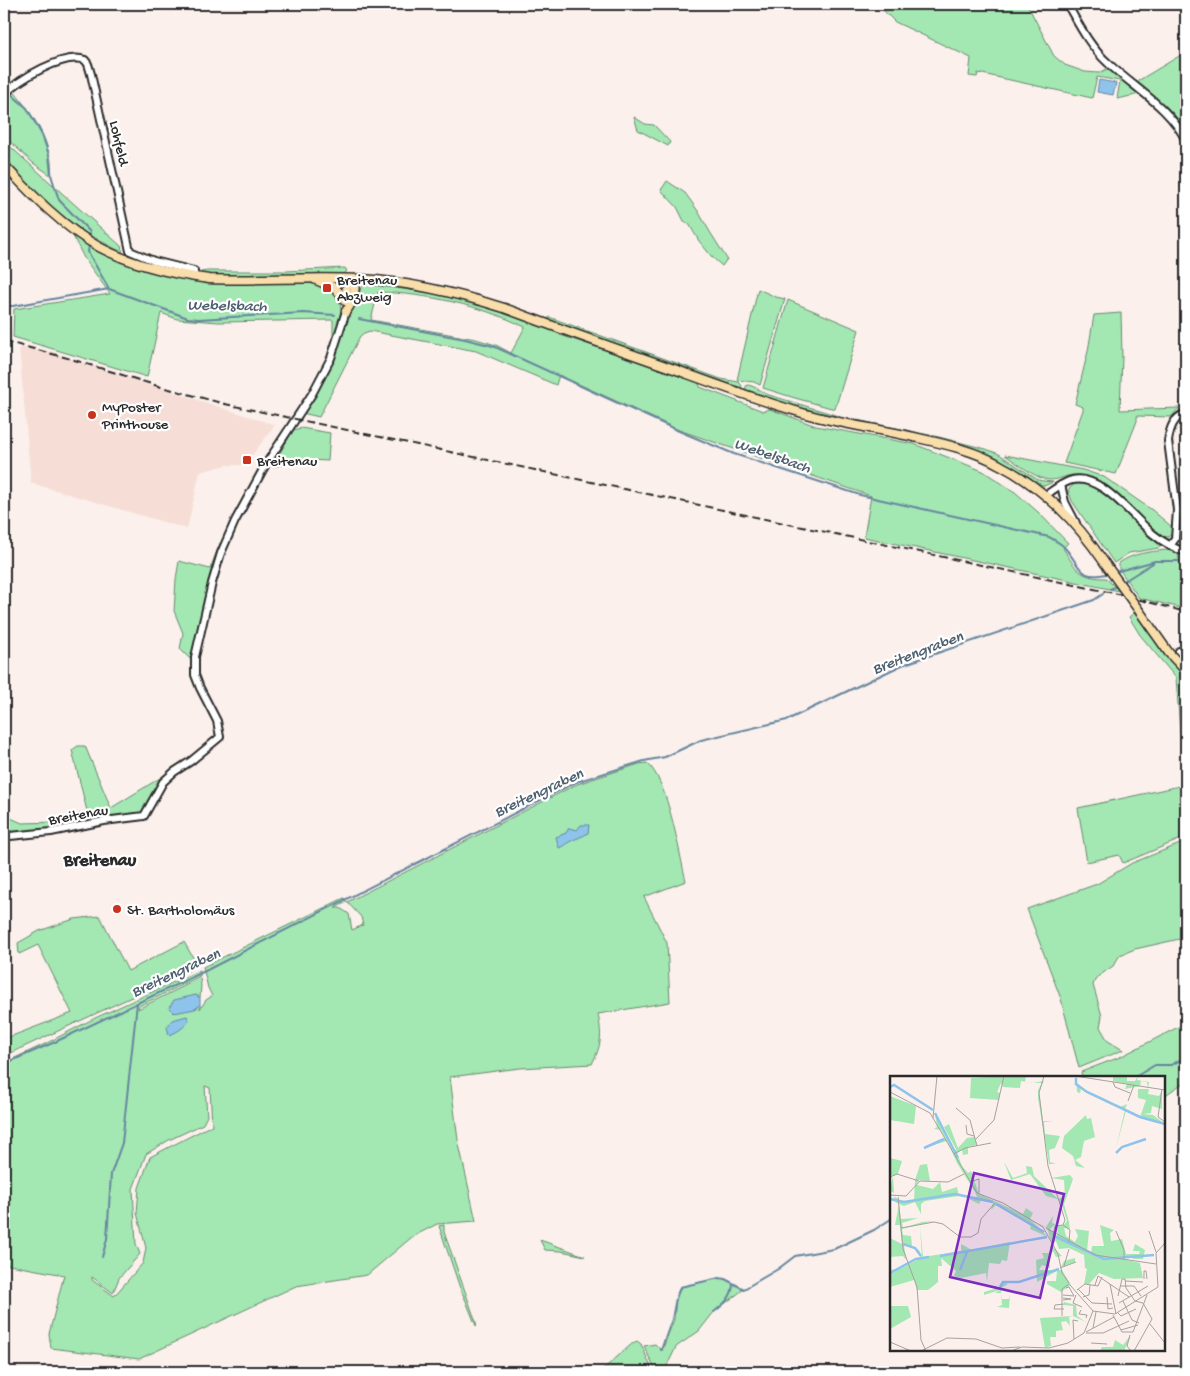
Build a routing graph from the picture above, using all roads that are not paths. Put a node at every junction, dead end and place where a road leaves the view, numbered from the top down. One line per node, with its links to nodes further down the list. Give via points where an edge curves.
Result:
1 (1067, 4): 3 (street, via 1099,54 1168,113)
2 (4, 94): 5 (street, Lohfeld, via 44,68 68,59 85,60 91,74 130,251 194,271)
3 (1186, 141)
4 (4, 165): 5 (main road, via 56,216 94,244 133,262)
5 (194, 277): 6 (main road, via 228,280)
6 (311, 278): 7 (main road); 8 (main road, via 335,288)
7 (351, 279): 8 (main road); 9 (main road, via 354,293); 12 (main road, via 424,286 470,297 797,412 957,448 1000,464)
8 (345, 299): 9 (main road)
9 (346, 311): 19 (street, Breitenau, via 331,358 235,521 212,583 195,657 195,675 217,721 220,737 164,782 144,816 37,834 10,836)
10 (1186, 413): 14 (street, via 1177,418 1169,430 1177,510 1175,539)
11 (1061, 485): 12 (street); 13 (street); 14 (street, via 1078,479 1102,487)
12 (1046, 495): 13 (main road)
13 (1076, 524): 18 (main road, bridge, via 1169,653)
14 (1170, 546): 15 (street)
15 (1186, 552)
16 (1179, 651): 17 (street)
17 (1186, 659)
18 (1186, 671)
19 (4, 833)

